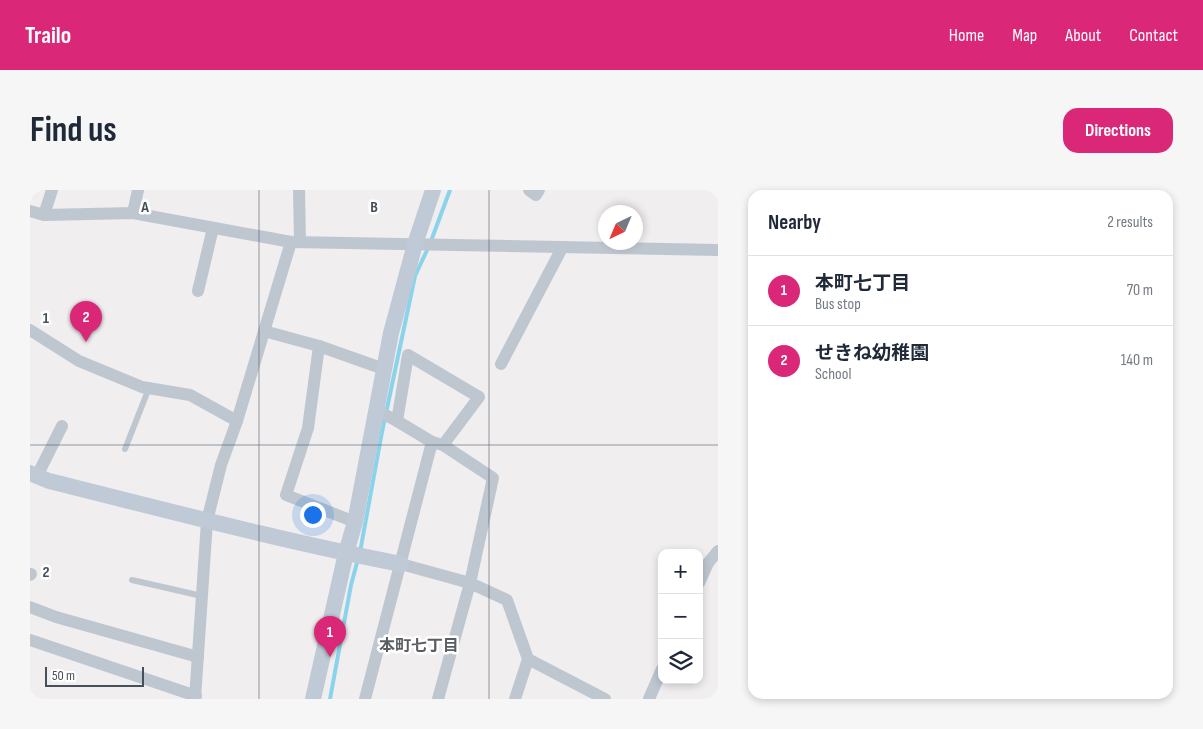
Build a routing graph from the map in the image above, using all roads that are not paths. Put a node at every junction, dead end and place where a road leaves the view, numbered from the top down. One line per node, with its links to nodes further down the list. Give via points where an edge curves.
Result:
1 (52, 190): 9 (street)
2 (138, 190): 8 (street)
3 (299, 190): 11 (street)
4 (433, 190): 12 (street)
5 (529, 190): 6 (street, via 536,195)
6 (539, 190)
7 (30, 211): 9 (street)
8 (133, 214): 9 (street); 10 (street)
9 (44, 215)
10 (213, 228): 11 (street); 15 (street)
11 (295, 242): 12 (street); 17 (street)
12 (415, 244): 13 (street); 20 (street)
13 (562, 248): 14 (street); 19 (street)
14 (718, 250)
15 (198, 291)
16 (30, 330): 21 (street, via 79,361)
17 (264, 331): 18 (street); 23 (street)
18 (319, 346): 20 (street); 30 (street, via 308,428 286,495)
19 (501, 364)
20 (384, 369): 22 (street)
21 (149, 388): 23 (street, via 190,394); 27 (lane)
22 (376, 410): 24 (street); 30 (street)
23 (237, 421): 29 (street, via 220,464)
24 (397, 421): 26 (street); 26 (street, via 408,355 479,397)
25 (62, 426): 28 (street)
26 (438, 444): 33 (street); 36 (street, via 493,478)
27 (125, 449)
28 (33, 474): 29 (street, via 49,481)
29 (207, 521): 32 (street); 37 (street)
30 (355, 522): 32 (street)
31 (718, 550): 34 (street)
32 (346, 553): 33 (street); 44 (street)
33 (401, 564): 36 (street); 45 (street)
34 (703, 574)
35 (132, 580): 37 (lane)
36 (470, 583): 41 (street, via 506,600); 46 (street)
37 (202, 596): 40 (street)
38 (30, 608): 40 (street)
39 (30, 640): 43 (street)
40 (198, 657): 43 (street)
41 (528, 659): 47 (street); 48 (street)
42 (658, 678): 49 (street)
43 (195, 697)
44 (313, 699)
45 (365, 699)
46 (438, 699)
47 (514, 699)
48 (605, 699)
49 (649, 699)

